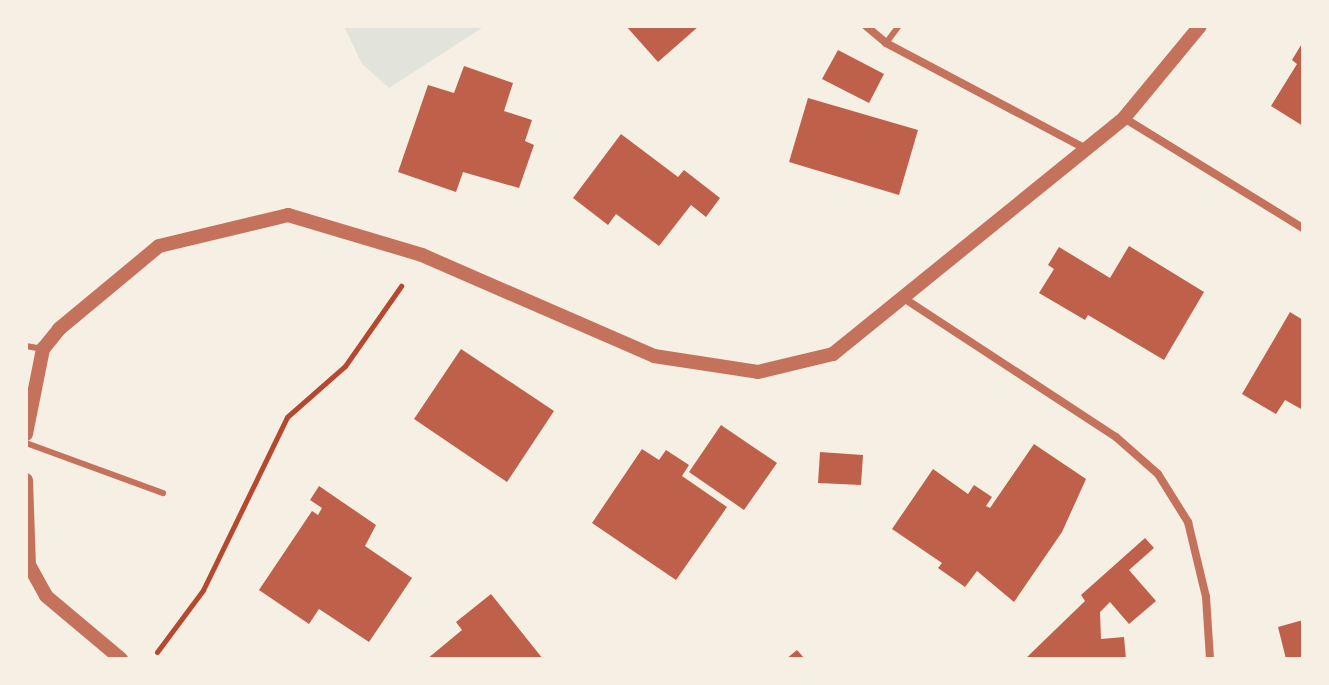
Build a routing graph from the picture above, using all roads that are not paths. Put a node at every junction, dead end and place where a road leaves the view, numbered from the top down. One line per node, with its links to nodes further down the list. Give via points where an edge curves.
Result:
1 (866, 26): 4 (street)
2 (899, 26): 4 (lane)
3 (1200, 26): 5 (street)
4 (886, 43): 6 (street)
5 (1124, 118): 6 (street); 7 (street)
6 (1086, 149): 8 (street)
7 (1303, 228)
8 (905, 299): 10 (street, via 833,354 758,372 654,356 422,255 288,215 159,246 59,329); 17 (street, via 1116,437 1158,474 1188,522 1206,597)
9 (26, 346): 10 (lane)
10 (43, 349): 11 (street)
11 (26, 434)
12 (26, 443): 14 (lane)
13 (26, 480): 15 (street)
14 (163, 493)
15 (28, 565): 16 (street, via 46,596)
16 (121, 659)
17 (1210, 659)

